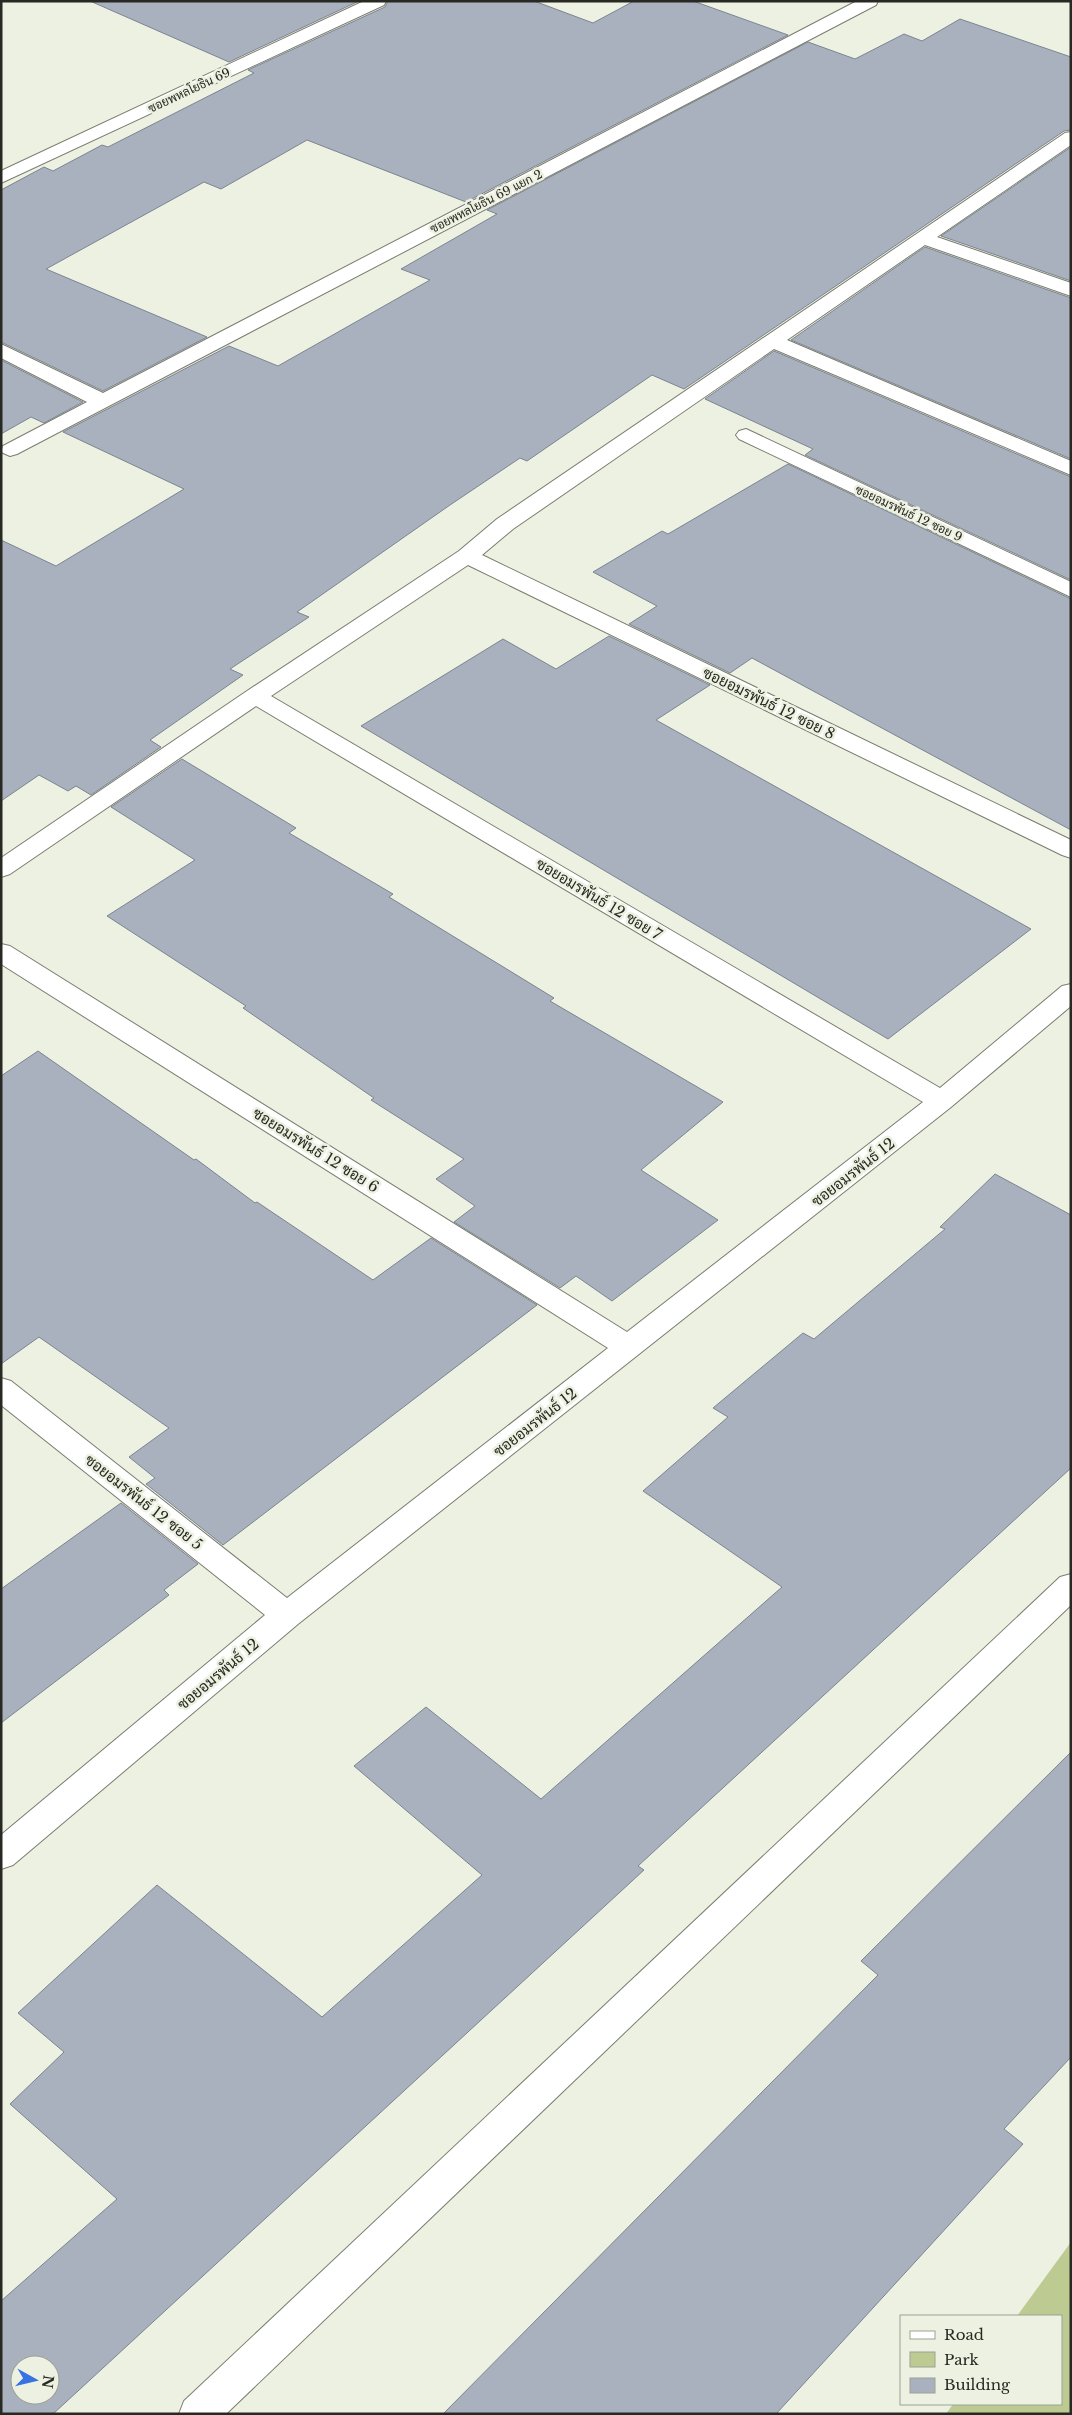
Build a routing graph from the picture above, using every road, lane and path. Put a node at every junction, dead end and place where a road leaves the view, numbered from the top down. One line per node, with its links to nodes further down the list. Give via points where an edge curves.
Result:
1 (378, 1): 4 (street, ซอยพหลโยธิน 69)
2 (870, 1): 9 (street, ซอยพหลโยธิน 69 แยก 2)
3 (1071, 137): 5 (street)
4 (1, 178)
5 (922, 238): 6 (street); 7 (street)
6 (1071, 290)
7 (773, 341): 12 (street); 13 (street, via 505,524)
8 (1, 350): 9 (street)
9 (102, 401): 11 (street, ซอยพหลโยธิน 69 แยก 2)
10 (746, 436): 14 (street, ซอยอมรพันธ์ 12 ซอย 9)
11 (10, 450)
12 (1071, 469)
13 (467, 556): 15 (street); 16 (street, ซอยอมรพันธ์ 12 ซอย 8)
14 (1071, 590)
15 (255, 696): 17 (street); 20 (street, ซอยอมรพันธ์ 12 ซอย 7)
16 (1071, 850)
17 (1, 869)
18 (1, 952): 21 (street, ซอยอมรพันธ์ 12 ซอย 6)
19 (1071, 992): 20 (street, ซอยอมรพันธ์ 12)
20 (942, 1101): 21 (street, ซอยอมรพันธ์ 12)
21 (630, 1348): 24 (street, ซอยอมรพันธ์ 12)
22 (1, 1389): 24 (street, ซอยอมรพันธ์ 12 ซอย 5)
23 (1071, 1586): 26 (street)
24 (287, 1615): 25 (street, ซอยอมรพันธ์ 12)
25 (1, 1855)
26 (198, 2414)

